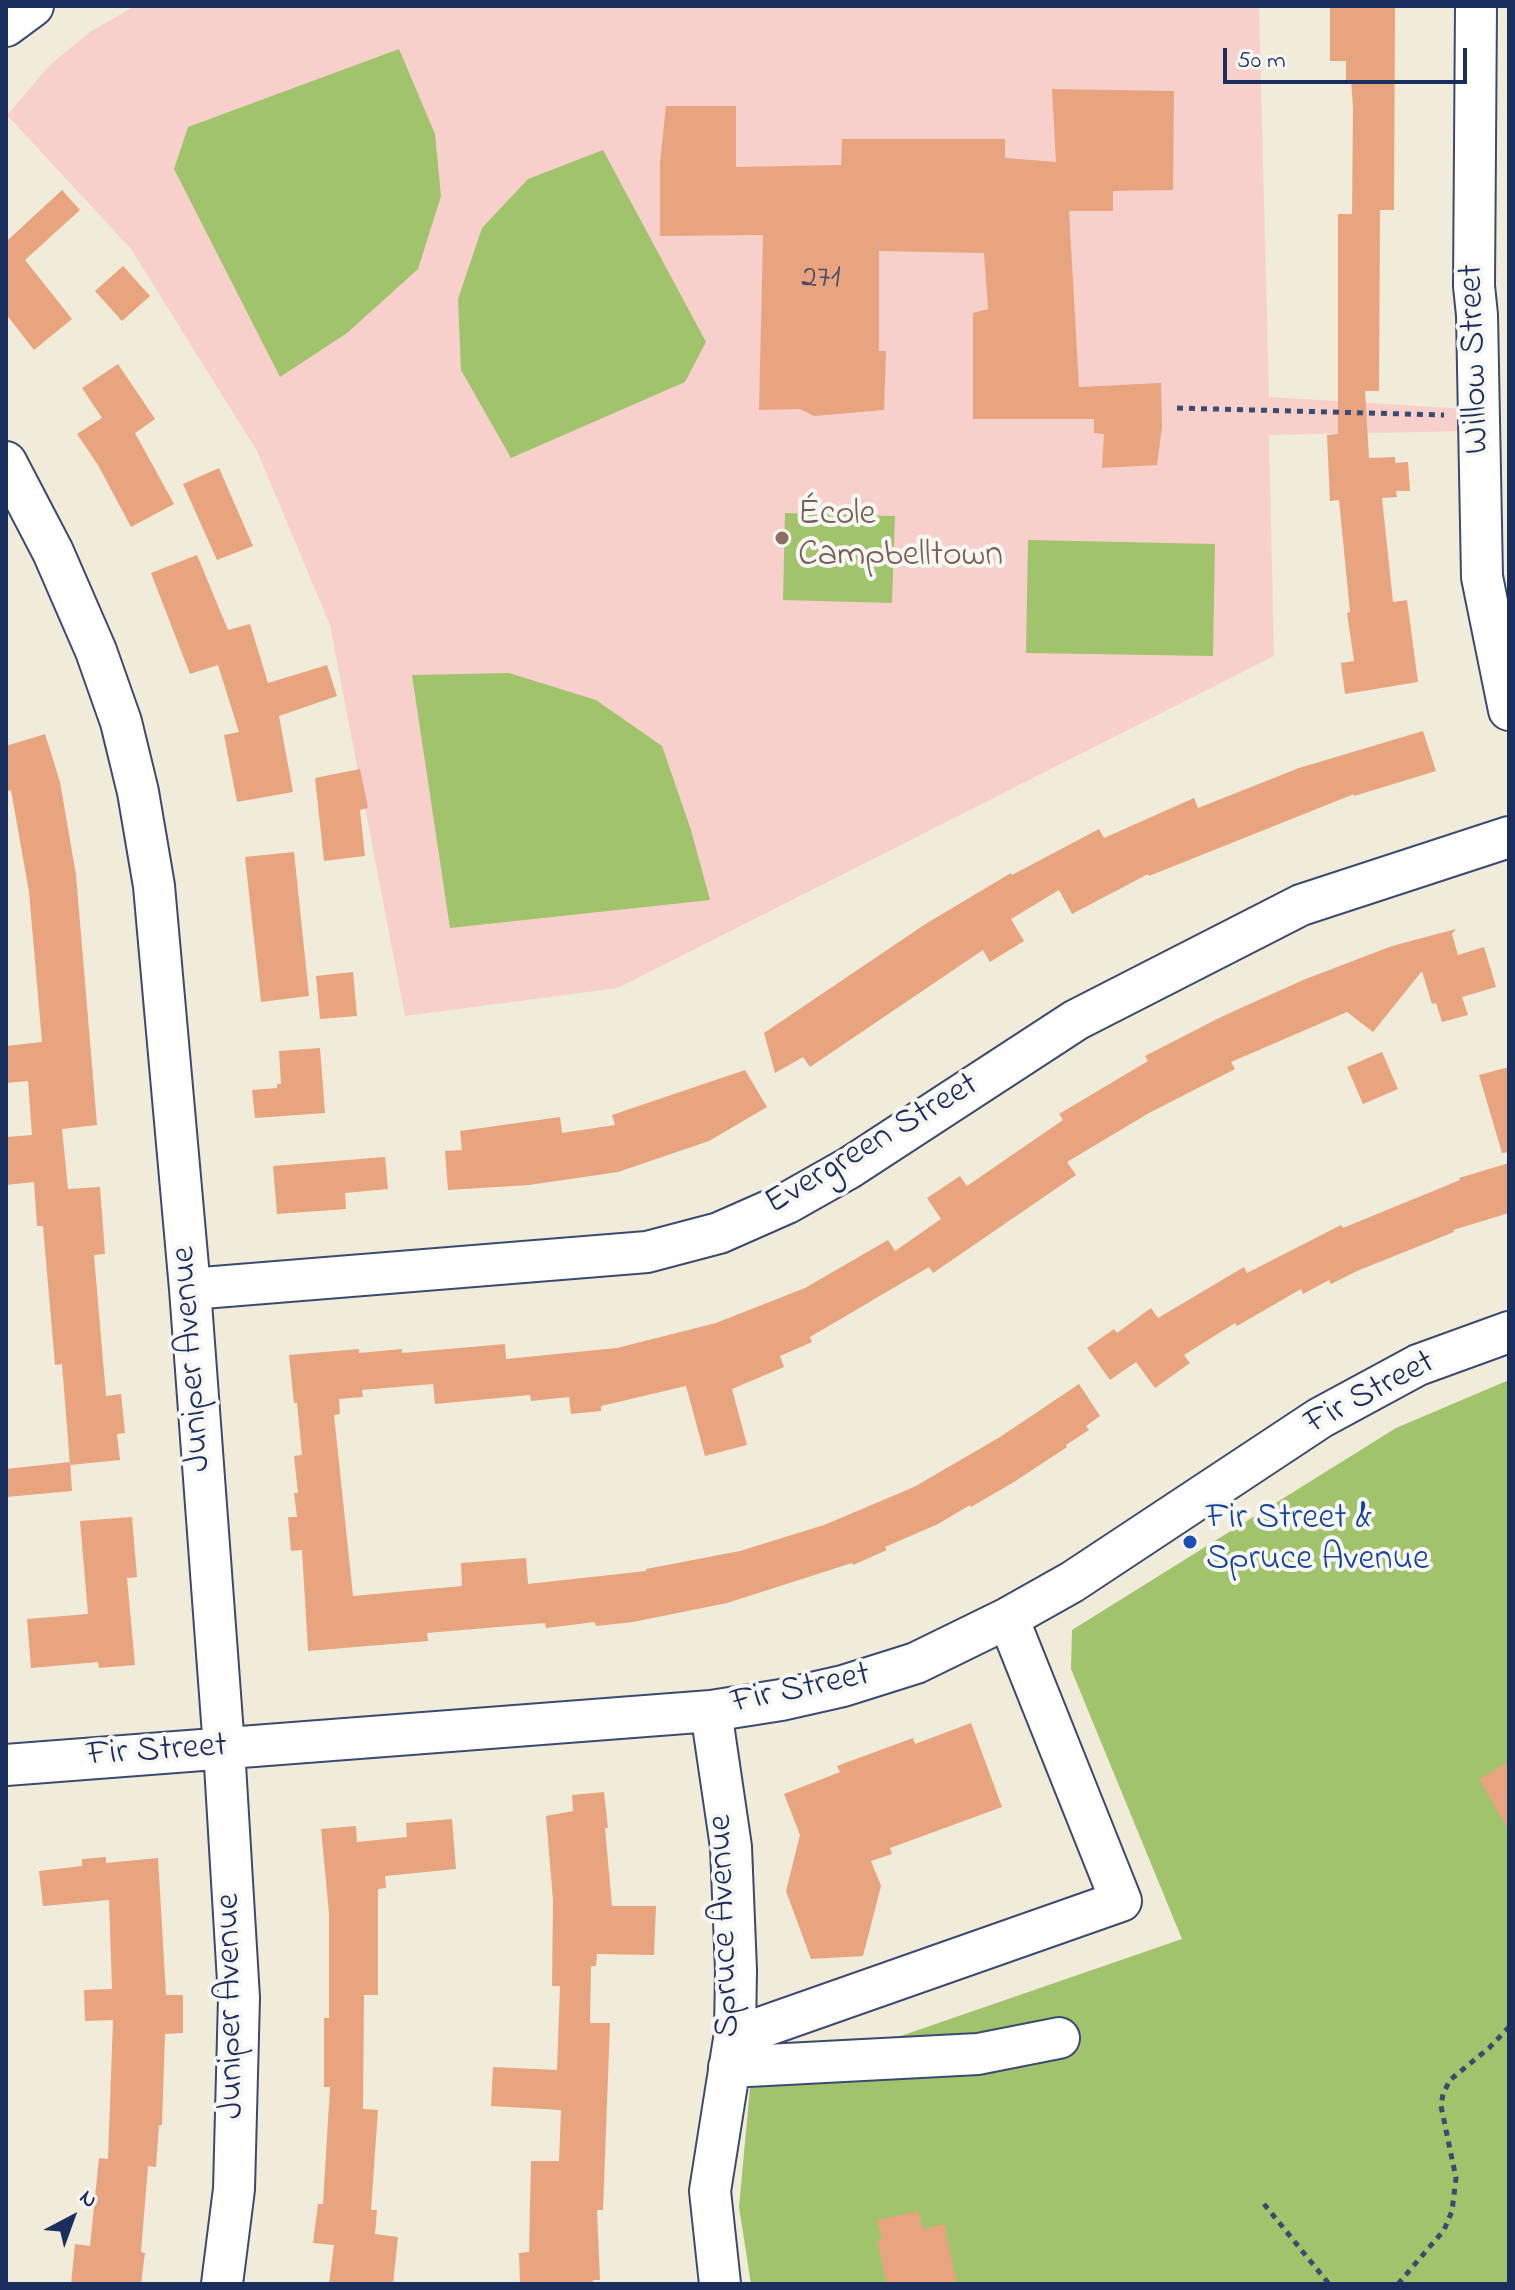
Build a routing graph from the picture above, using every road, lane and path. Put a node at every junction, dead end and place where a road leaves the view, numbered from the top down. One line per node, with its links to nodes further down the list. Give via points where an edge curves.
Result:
1 (33, 6): 3 (street)
2 (1476, 6): 7 (street, Willow Street, via 1474,286 1482,577)
3 (6, 26)
4 (1177, 408): 5 (path)
5 (1449, 415)
6 (6, 462): 9 (street, Juniper Avenue, via 96,651 138,792 154,886)
7 (1509, 710)
8 (1509, 837): 9 (street, Evergreen Street, via 1287,912 1076,1020 849,1168 719,1233 647,1252)
9 (190, 1289): 13 (street, Juniper Avenue)
10 (1509, 1332): 11 (street, Fir Street, via 1418,1365 1320,1418 1072,1582)
11 (1008, 1618): 12 (street, Fir Street, via 916,1663 843,1686); 17 (street, via 1121,1901 754,2030)
12 (711, 1711): 13 (street, Fir Street); 17 (street, Spruce Avenue, via 731,1847 736,1970)
13 (224, 1748): 14 (street, Fir Street); 19 (street, Juniper Avenue, via 239,1998 234,2189)
14 (6, 1765)
15 (1509, 2027): 22 (path, via 1450,2080 1443,2094 1456,2178 1452,2211 1444,2230)
16 (1059, 2038): 17 (street, via 978,2054)
17 (732, 2050): 20 (street, Spruce Avenue, via 710,2191)
18 (1264, 2204): 21 (path)
19 (222, 2284)
20 (720, 2284)
21 (1329, 2284)
22 (1398, 2284)

